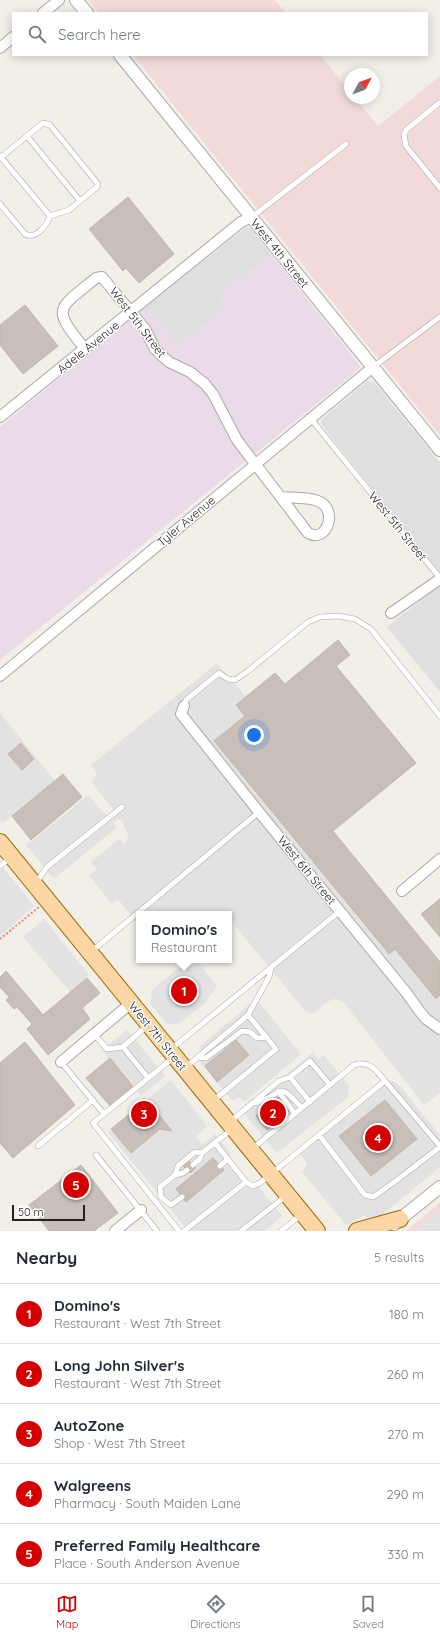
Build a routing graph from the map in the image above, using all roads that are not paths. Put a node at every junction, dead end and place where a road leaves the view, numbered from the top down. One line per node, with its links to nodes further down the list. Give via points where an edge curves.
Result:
1 (59, 0): 3 (street)
2 (76, 0): 4 (street)
3 (44, 12)
4 (86, 12)
5 (12, 38): 6 (street)
6 (0, 48)
7 (121, 56): 16 (street, West 4th Street)
8 (439, 103): 12 (lane, via 406,130 404,135 406,146)
9 (27, 136): 11 (lane); 13 (lane); 13 (lane, via 43,123 50,125 98,184)
10 (346, 144): 16 (lane)
11 (0, 157): 15 (lane)
12 (440, 188)
13 (80, 201): 15 (lane, via 64,213)
14 (0, 204): 15 (lane, via 29,236 33,236 44,227)
15 (50, 216)
16 (252, 217): 17 (street, Adele Avenue, via 241,222); 20 (street, West 4th Street)
17 (132, 311): 19 (street, Adele Avenue); 19 (street, West 5th Street, via 102,276 96,278 66,303 62,311 69,329); 24 (street, West 5th Street, via 155,349 169,362 190,372 205,384 237,440)
18 (440, 317): 20 (lane)
19 (85, 349): 21 (street, Adele Avenue)
20 (373, 367): 22 (street, Tyler Avenue); 23 (street, West 4th Street)
21 (0, 418)
22 (311, 419): 24 (street, Tyler Avenue); 26 (lane, West 5th Street)
23 (440, 450)
24 (255, 464): 25 (street, West 5th Street); 28 (street, Tyler Avenue)
25 (281, 497): 25 (street, West 5th Street, via 308,534 317,536 328,526 329,512 318,501)
26 (440, 578): 27 (street)
27 (391, 613)
28 (0, 676)
29 (184, 706): 30 (lane, via 186,700 219,673 235,680 308,622 320,617 338,616 355,619 371,629); 32 (street, West 6th Street, via 181,714)
30 (440, 716)
31 (122, 807): 36 (lane, via 47,868)
32 (259, 812): 38 (lane); 39 (street, West 6th Street)
33 (0, 842): 35 (main road, West 7th Street)
34 (440, 858): 37 (street)
35 (6, 861): 36 (main road, West 7th Street)
36 (35, 885): 41 (main road, West 7th Street)
37 (402, 891)
38 (139, 911)
39 (340, 911): 42 (lane); 46 (street, West 6th Street, via 426,1019)
40 (136, 914): 41 (lane)
41 (90, 952): 43 (main road, West 7th Street)
42 (270, 968): 44 (lane, via 269,977); 51 (lane)
43 (131, 1003): 45 (main road, West 7th Street); 47 (street)
44 (248, 1015): 48 (lane); 50 (lane)
45 (149, 1025): 49 (lane); 51 (main road, West 7th Street)
46 (440, 1029)
47 (94, 1034): 49 (lane, via 107,1049); 52 (street)
48 (267, 1038): 50 (lane, via 256,1038 250,1032 242,1031 206,1058); 59 (lane, via 276,1049)
49 (123, 1047): 54 (lane)
50 (198, 1057): 51 (lane)
51 (176, 1058): 54 (lane); 59 (main road, West 7th Street)
52 (61, 1062): 58 (lane)
53 (290, 1077): 56 (lane, via 310,1061); 60 (lane); 61 (lane, via 279,1081)
54 (148, 1078): 63 (lane)
55 (385, 1081): 56 (lane, via 371,1065 360,1063); 66 (lane); 69 (lane)
56 (330, 1085): 60 (lane)
57 (278, 1091): 61 (lane); 62 (lane, via 286,1092); 64 (lane)
58 (93, 1100): 63 (lane); 68 (lane)
59 (212, 1102): 65 (main road, West 7th Street)
60 (310, 1102): 62 (lane)
61 (252, 1104): 65 (lane)
62 (302, 1108): 64 (lane)
63 (104, 1114): 90 (lane, via 93,1123)
64 (295, 1114): 70 (lane)
65 (231, 1126): 67 (lane); 70 (main road, West 7th Street)
66 (319, 1135): 69 (lane, via 365,1195 373,1197); 77 (lane)
67 (215, 1143): 71 (lane); 73 (lane)
68 (38, 1146)
69 (440, 1146)
70 (251, 1150): 77 (main road, West 7th Street)
71 (202, 1153): 74 (lane); 78 (lane, via 195,1152 178,1166)
72 (96, 1155): 83 (lane)
73 (228, 1159): 75 (lane); 79 (lane)
74 (193, 1165)
75 (220, 1166)
76 (187, 1170): 78 (lane)
77 (271, 1174): 79 (lane, via 253,1186); 81 (main road, West 7th Street)
78 (175, 1175): 82 (lane, via 164,1182 159,1192 171,1205)
79 (246, 1182): 91 (lane)
80 (440, 1187): 85 (street)
81 (288, 1195): 84 (main road, West 7th Street); 92 (lane)
82 (182, 1197)
83 (141, 1210): 88 (street); 89 (lane)
84 (302, 1214): 86 (main road, West 7th Street); 87 (lane)
85 (400, 1220): 94 (main road); 95 (street)
86 (315, 1228): 93 (main road)
87 (283, 1230)
88 (115, 1231)
89 (157, 1231)
90 (179, 1231)
91 (184, 1231)
92 (241, 1231)
93 (328, 1231)
94 (357, 1231)
95 (385, 1231)

